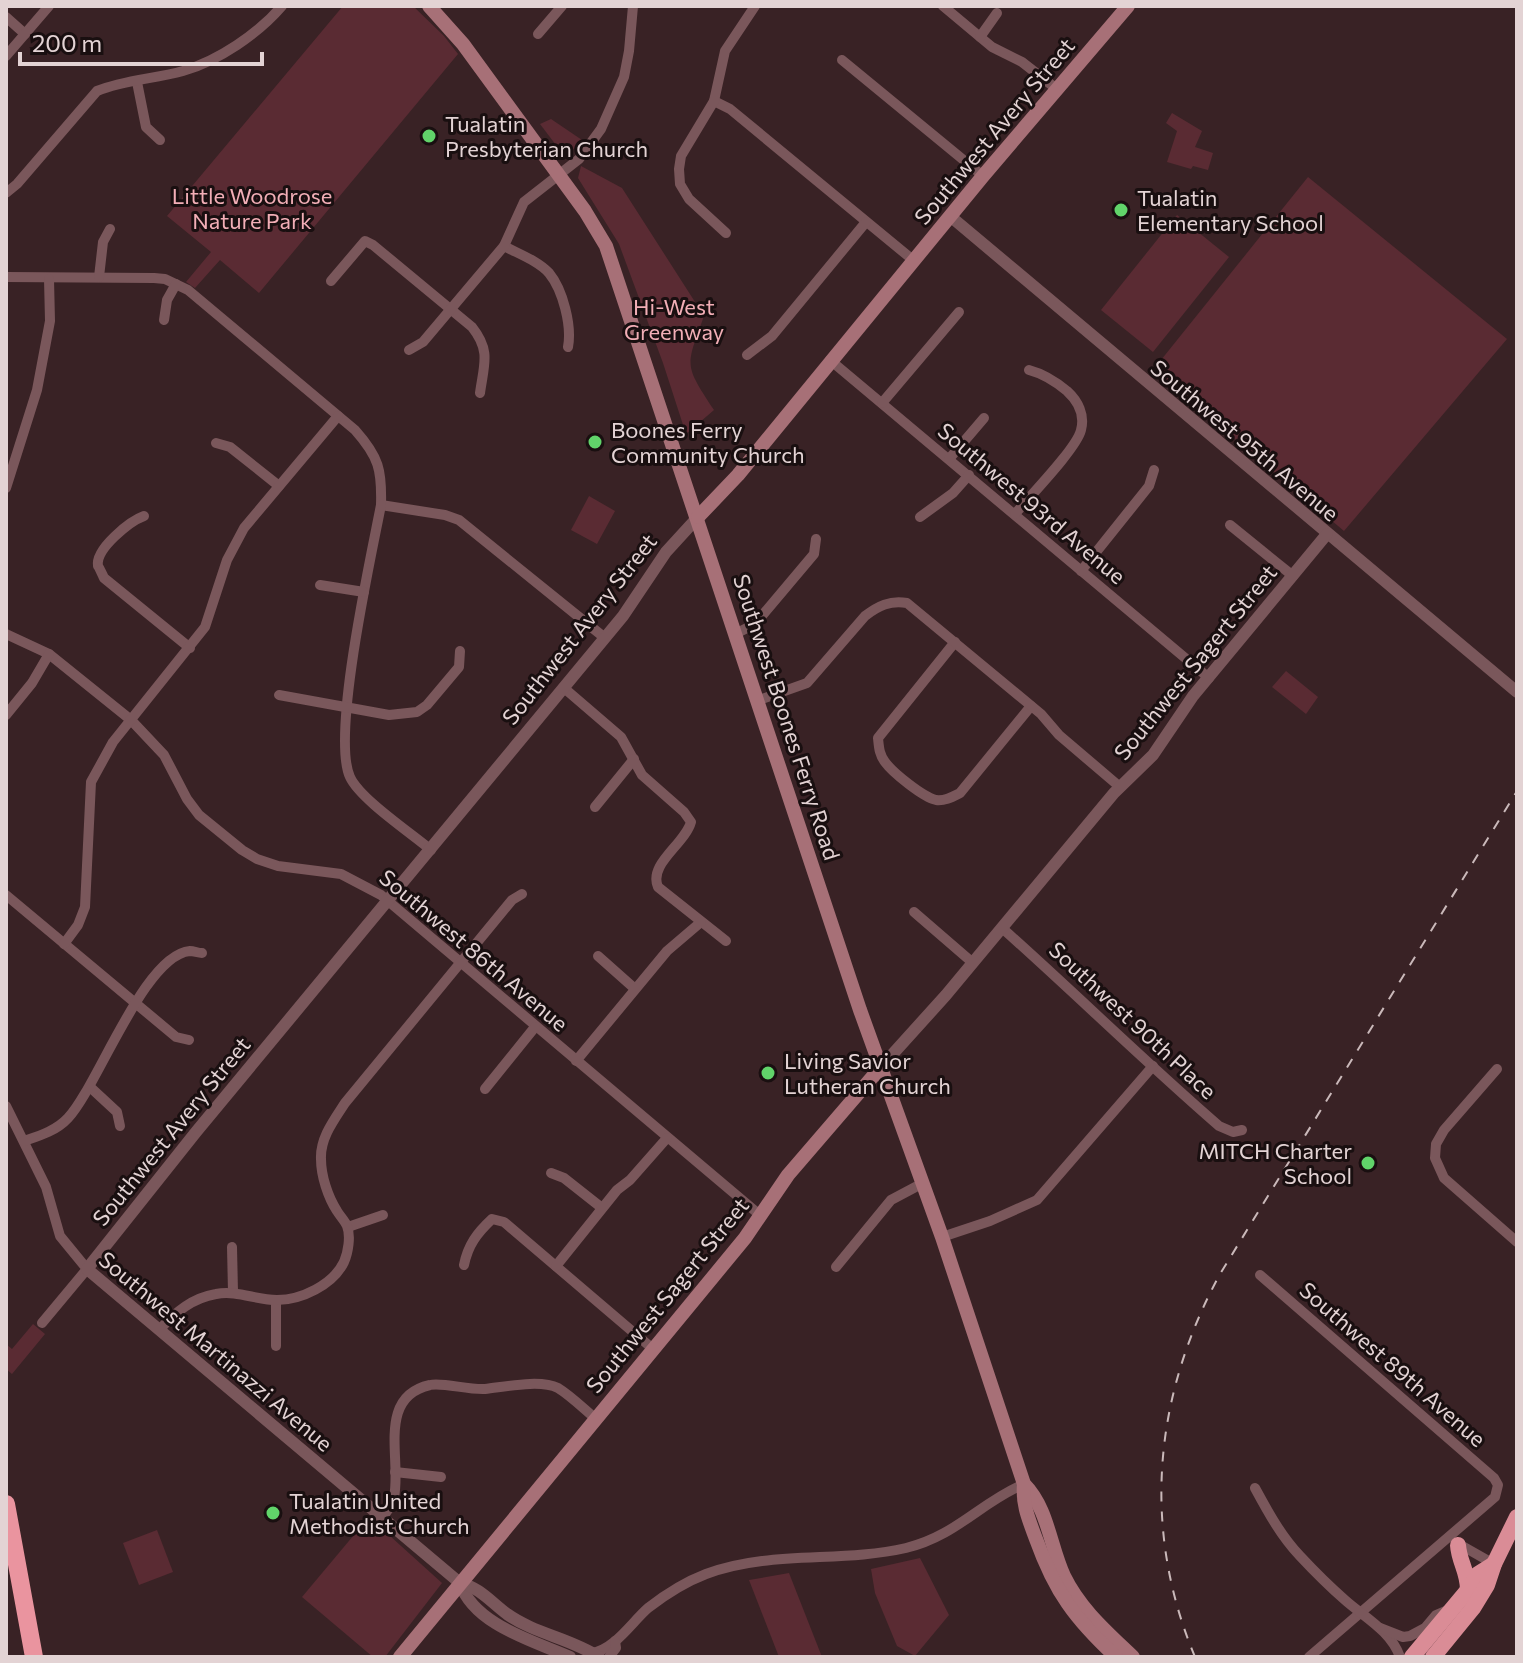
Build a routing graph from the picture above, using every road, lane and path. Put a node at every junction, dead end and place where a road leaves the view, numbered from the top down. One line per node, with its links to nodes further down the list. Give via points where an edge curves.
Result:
1 (49, 6): 11 (street)
2 (282, 6): 16 (street, via 255,32 201,64)
3 (429, 6): 20 (main road, Southwest Boones Ferry Road)
4 (562, 6): 12 (street)
5 (633, 6): 20 (street, via 629,51 614,104 587,150)
6 (755, 6): 18 (street, via 725,51)
7 (943, 6): 13 (street)
8 (1128, 6): 17 (main road, Southwest Avery Street)
9 (997, 13): 13 (street)
10 (6, 17): 11 (street)
11 (25, 34): 14 (street)
12 (538, 34)
13 (980, 37): 17 (street)
14 (6, 56)
15 (842, 60): 21 (street)
16 (137, 82): 19 (street, via 146,127); 22 (street, via 97,91)
17 (1058, 90): 21 (main road, Southwest Avery Street)
18 (714, 101): 24 (street); 26 (street, via 681,156 680,184)
19 (160, 140)
20 (559, 176): 27 (street, via 524,202); 55 (main road, Southwest Boones Ferry Road, via 606,246)
21 (983, 176): 23 (main road, Southwest Avery Street)
22 (6, 193)
23 (950, 216): 28 (main road, Southwest Avery Street); 58 (street, Southwest 95th Avenue)
24 (866, 222): 28 (street); 39 (street, via 772,336)
25 (110, 229): 30 (street)
26 (726, 233)
27 (504, 246): 34 (street); 37 (street, via 536,263 556,284 571,333)
28 (913, 260): 40 (main road, Southwest Avery Street)
29 (6, 277): 31 (street)
30 (99, 277): 31 (street); 33 (street)
31 (49, 279): 51 (street, via 50,321 37,390)
32 (331, 281): 34 (street, via 365,241)
33 (176, 284): 36 (street); 44 (street)
34 (452, 310): 38 (street); 42 (street, via 482,339 486,351)
35 (959, 312): 43 (street)
36 (164, 320)
37 (568, 347)
38 (409, 350)
39 (747, 355)
40 (830, 360): 43 (street, Southwest 93rd Avenue); 55 (main road, Southwest Avery Street)
41 (1029, 370): 53 (street, via 1070,393 1081,412 1082,429)
42 (480, 393)
43 (882, 403): 47 (street, Southwest 93rd Avenue)
44 (338, 416): 50 (street); 52 (street, via 377,460)
45 (984, 418): 47 (street)
46 (216, 443): 50 (street, via 230,447)
47 (949, 459): 49 (street, Southwest 93rd Avenue)
48 (1154, 470): 60 (street, via 1149,486)
49 (969, 475): 53 (street, Southwest 93rd Avenue); 56 (street)
50 (279, 486): 68 (street, via 234,543 205,627)
51 (6, 488)
52 (381, 505): 63 (street); 66 (street, via 459,520)
53 (1015, 514): 60 (street, Southwest 93rd Avenue)
54 (144, 516): 68 (street, via 128,522 99,556 98,567 104,578)
55 (698, 517): 64 (main road, Southwest Boones Ferry Road); 66 (street, Southwest Avery Street, via 666,552)
56 (920, 517)
57 (1230, 525): 61 (street)
58 (1327, 534): 61 (street, Southwest Sagert Street); 73 (street, Southwest 95th Avenue)
59 (816, 539): 64 (street, via 814,554 804,566 755,624)
60 (1081, 571): 71 (street, Southwest 93rd Avenue)
61 (1293, 576): 71 (street, Southwest Sagert Street)
62 (320, 585): 63 (street)
63 (364, 592): 77 (street)
64 (737, 633): 75 (main road, Southwest Boones Ferry Road)
65 (6, 634): 70 (street, Southwest 86th Avenue)
66 (605, 638): 72 (street, Southwest Avery Street)
67 (955, 642): 75 (street, via 907,603 887,603 865,616 807,683); 76 (street); 76 (street, via 878,738 885,763 922,795 946,800 960,793)
68 (190, 648): 79 (street)
69 (460, 651): 77 (street, via 459,667 417,712 389,715)
70 (49, 654): 78 (street); 79 (street, Southwest 86th Avenue)
71 (1209, 678): 81 (street, Southwest Sagert Street, via 1159,748)
72 (564, 688): 80 (street, via 614,730); 83 (street, Southwest Avery Street)
73 (1517, 692)
74 (279, 695): 77 (street)
75 (759, 700): 102 (main road, Southwest Boones Ferry Road)
76 (1031, 706): 81 (street)
77 (347, 708): 83 (street, via 343,745 351,779)
78 (6, 715)
79 (131, 720): 86 (street, Southwest 86th Avenue, via 164,755 199,815 242,850 278,866 341,874); 91 (street, via 91,782 85,907)
80 (634, 759): 82 (street); 88 (street, via 642,775 691,822 655,880)
81 (1120, 787): 89 (street, Southwest Sagert Street)
82 (595, 807)
83 (431, 850): 86 (street, Southwest Avery Street)
84 (522, 894): 94 (street)
85 (6, 895): 91 (street)
86 (390, 901): 94 (street, Southwest 86th Avenue); 123 (street, Southwest Avery Street)
87 (914, 912): 95 (street)
88 (701, 922): 90 (street); 96 (street)
89 (1002, 928): 95 (street, Southwest Sagert Street); 101 (street, Southwest 90th Place)
90 (726, 941)
91 (64, 944): 97 (street)
92 (202, 953): 97 (street, via 189,951 173,959)
93 (598, 956): 96 (street)
94 (459, 963): 98 (street, Southwest 86th Avenue); 116 (street, via 345,1103 324,1139 324,1182)
95 (973, 963): 102 (street, Southwest Sagert Street)
96 (634, 988): 100 (street)
97 (134, 1003): 99 (street, via 176,1037); 104 (street)
98 (535, 1027): 100 (street, Southwest 86th Avenue); 105 (street)
99 (189, 1040)
100 (576, 1061): 109 (street, Southwest 86th Avenue)
101 (1153, 1066): 108 (street, Southwest 90th Place, via 1219,1126); 117 (street, via 1037,1200)
102 (881, 1067): 112 (main road, Southwest Boones Ferry Road); 115 (main road, Southwest Sagert Street, via 788,1175)
103 (1497, 1069): 118 (street, via 1444,1130 1435,1158 1444,1178)
104 (90, 1087): 107 (street, via 117,1112); 110 (street, via 66,1121)
105 (485, 1089)
106 (6, 1106): 110 (street, Southwest Martinazzi Avenue)
107 (120, 1126)
108 (1242, 1130)
109 (667, 1138): 113 (street); 115 (street, Southwest 86th Avenue)
110 (24, 1141): 123 (street, Southwest Martinazzi Avenue, via 46,1187 60,1236)
111 (551, 1173): 113 (street)
112 (923, 1183): 117 (main road, Southwest Boones Ferry Road); 122 (street, via 891,1200)
113 (602, 1208): 121 (street)
114 (383, 1215): 116 (street)
115 (761, 1216): 130 (main road, Southwest Sagert Street)
116 (348, 1227): 126 (street, via 343,1263 330,1279 314,1290)
117 (942, 1237): 134 (main road, Southwest Boones Ferry Road)
118 (1517, 1242)
119 (232, 1247): 125 (street)
120 (464, 1265): 121 (street, via 467,1249 492,1219 504,1222)
121 (556, 1266): 130 (street)
122 (836, 1267)
123 (87, 1269): 127 (street, Southwest Avery Street); 128 (street, Southwest Martinazzi Avenue)
124 (1260, 1275): 139 (street, Southwest 89th Avenue, via 1494,1478 1495,1497)
125 (233, 1292): 126 (street); 128 (street, via 197,1299)
126 (276, 1300): 129 (street)
127 (42, 1323)
128 (160, 1329): 138 (street, Southwest Martinazzi Avenue)
129 (276, 1346)
130 (653, 1349): 131 (main road, Southwest Sagert Street)
131 (596, 1419): 132 (street, via 548,1385 476,1390 432,1384 408,1396 400,1407 394,1431); 141 (main road, Southwest Sagert Street)
132 (395, 1472): 133 (street); 138 (street, via 394,1501)
133 (441, 1477)
134 (1024, 1484): 146 (street, via 951,1530 909,1547 744,1564 709,1573 665,1595); 148 (main road, Southwest Boones Ferry Road, via 1023,1502 1055,1586 1080,1621)
135 (1255, 1488): 144 (street, via 1297,1553)
136 (6, 1504): 149 (highway)
137 (1517, 1517): 140 (highway)
138 (382, 1518): 141 (street, Southwest Martinazzi Avenue)
139 (1454, 1540): 140 (street); 142 (highway, via 1468,1574); 144 (street)
140 (1494, 1564): 142 (highway, via 1478,1574); 156 (highway, via 1473,1608)
141 (460, 1583): 147 (street, Southwest Martinazzi Avenue, via 473,1586 531,1628); 150 (main road, Southwest Sagert Street); 151 (street, Southwest Martinazzi Avenue, via 464,1596 504,1629)
142 (1468, 1590): 143 (highway)
143 (1454, 1607): 145 (street, via 1410,1636); 155 (highway)
144 (1361, 1612): 145 (street); 153 (street)
145 (1380, 1628): 154 (street)
146 (615, 1641): 147 (street); 152 (street)
147 (595, 1655)
148 (1126, 1656)
149 (34, 1657)
150 (400, 1657)
151 (570, 1657)
152 (609, 1657)
153 (1309, 1657)
154 (1400, 1657)
155 (1412, 1657)
156 (1433, 1657)

